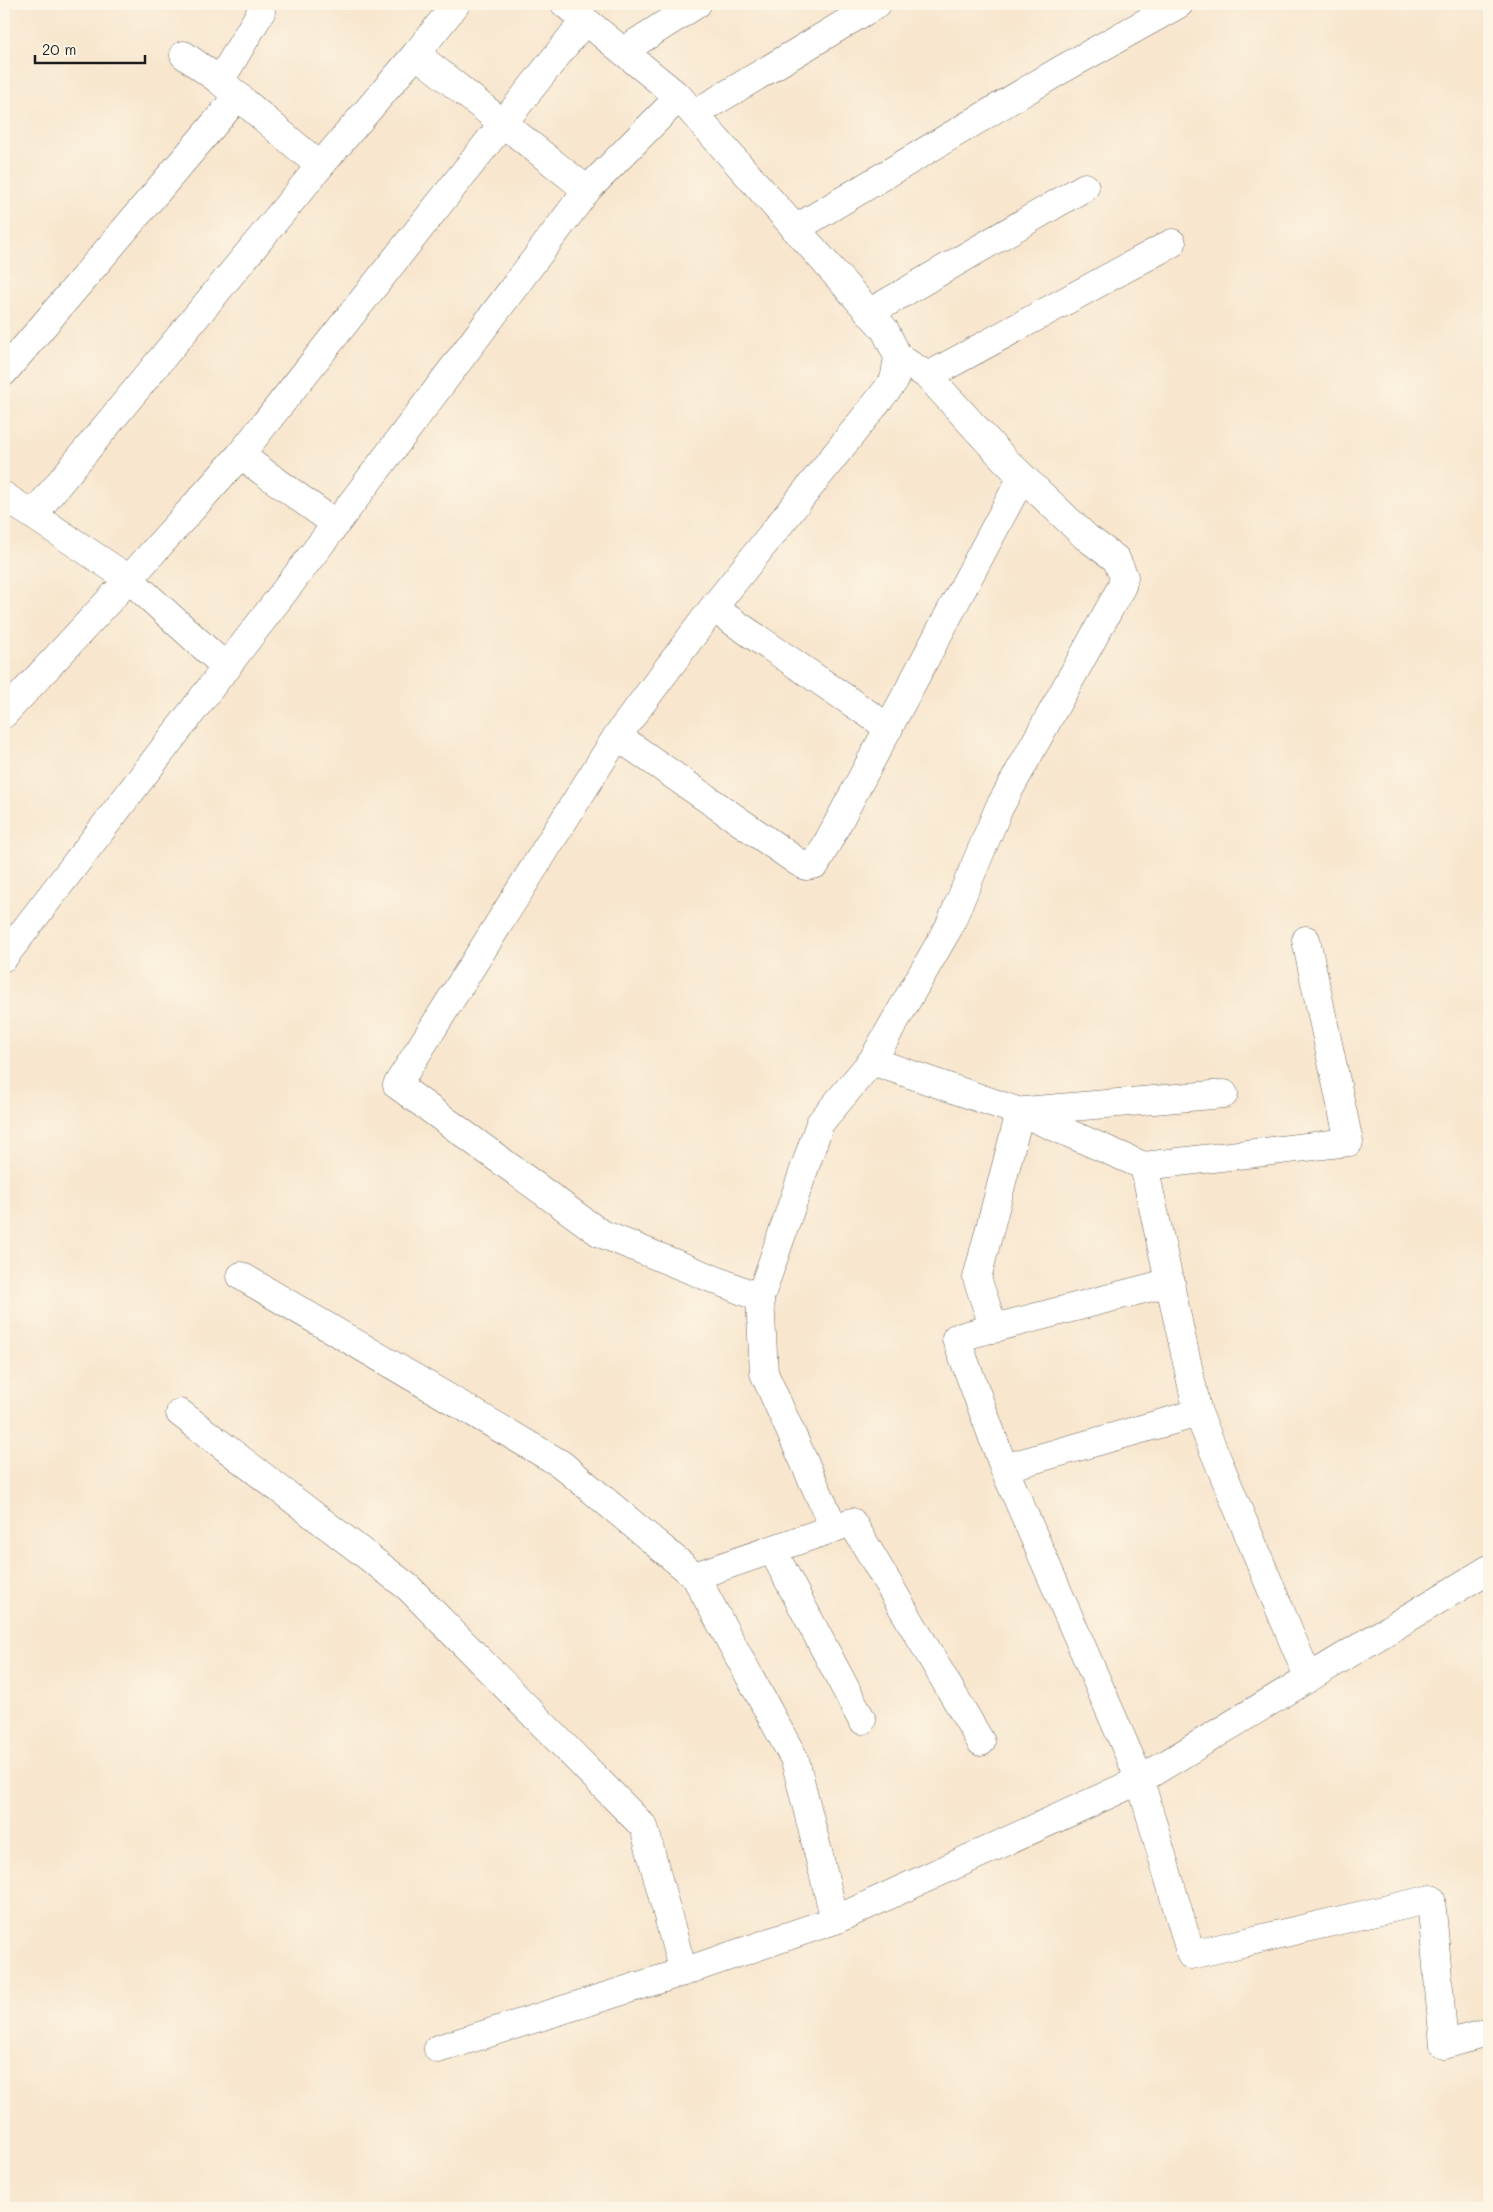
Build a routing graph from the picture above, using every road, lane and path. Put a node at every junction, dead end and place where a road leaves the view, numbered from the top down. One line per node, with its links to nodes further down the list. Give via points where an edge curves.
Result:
1 (456, 4): 9 (street)
2 (697, 4): 7 (street)
3 (877, 4): 11 (street)
4 (1179, 4): 16 (street, via 1059,71)
5 (261, 12): 10 (street)
6 (575, 12): 7 (street); 12 (street)
7 (623, 51): 11 (street)
8 (184, 54): 10 (street)
9 (416, 54): 12 (street); 13 (street)
10 (229, 89): 13 (street); 20 (street)
11 (686, 106): 15 (street); 16 (street)
12 (502, 122): 15 (street); 22 (street)
13 (320, 166): 25 (street)
14 (1085, 187): 18 (street)
15 (587, 190): 26 (street)
16 (795, 229): 18 (street)
17 (1172, 243): 21 (street)
18 (869, 313): 19 (street, via 885,330)
19 (898, 357): 21 (street); 28 (street, via 894,381)
20 (4, 372)
21 (928, 376): 23 (street)
22 (240, 456): 26 (street); 27 (street)
23 (1022, 477): 31 (street); 35 (street, via 1086,537 1116,559 1124,577 1122,586 999,808 949,927)
24 (4, 496): 25 (street)
25 (32, 515): 27 (street)
26 (336, 524): 29 (street)
27 (129, 579): 29 (street); 30 (street)
28 (713, 608): 31 (street); 32 (street)
29 (227, 668): 34 (street)
30 (4, 714)
31 (888, 728): 32 (street, via 820,859 812,866 798,862)
32 (617, 736): 41 (street, via 398,1085 600,1233)
33 (1306, 940): 38 (street, via 1349,1142)
34 (4, 958)
35 (872, 1061): 37 (street); 41 (street, via 820,1123)
36 (1224, 1094): 37 (street)
37 (1020, 1112): 38 (street); 42 (street, via 977,1278)
38 (1144, 1166): 40 (street)
39 (241, 1276): 49 (street, via 561,1464)
40 (1171, 1282): 42 (street); 44 (street)
41 (760, 1298): 46 (street, via 764,1373)
42 (994, 1329): 45 (street, via 956,1338)
43 (180, 1412): 55 (street, via 409,1588 644,1826)
44 (1198, 1413): 45 (street); 50 (street)
45 (1004, 1468): 53 (street)
46 (834, 1528): 47 (street); 52 (street, via 852,1522)
47 (773, 1551): 49 (street); 51 (street)
48 (1489, 1569): 50 (street)
49 (695, 1576): 54 (street, via 795,1760)
50 (1308, 1677): 53 (street)
51 (862, 1720)
52 (981, 1742)
53 (1140, 1780): 54 (street); 56 (street, via 1191,1955 1431,1899 1444,2045)
54 (835, 1920): 55 (street)
55 (683, 1972): 57 (street)
56 (1489, 2032)
57 (438, 2049)

